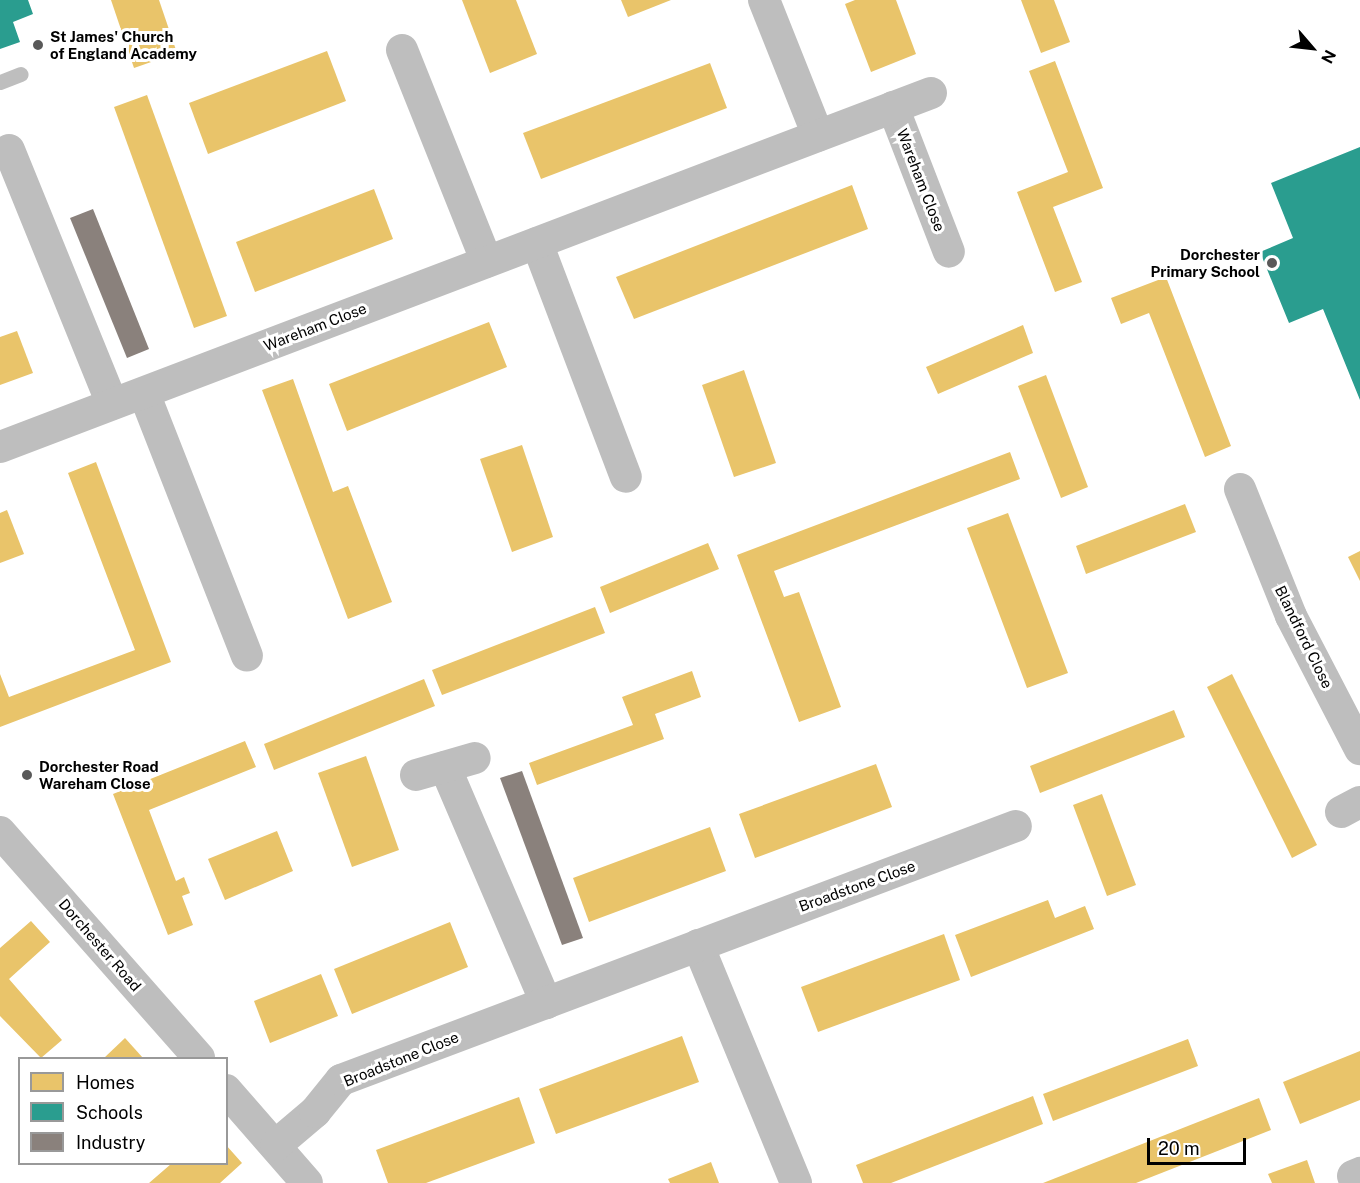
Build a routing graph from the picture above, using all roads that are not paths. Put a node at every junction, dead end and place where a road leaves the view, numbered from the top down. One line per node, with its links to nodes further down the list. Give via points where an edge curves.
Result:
1 (764, 0): 7 (street)
2 (402, 50): 11 (street)
3 (21, 74): 4 (lane)
4 (0, 82)
5 (931, 93): 6 (street, Wareham Close)
6 (893, 107): 7 (street, Wareham Close); 10 (street, Wareham Close)
7 (818, 136): 9 (street, Wareham Close)
8 (9, 150): 13 (street)
9 (537, 243): 11 (street, Wareham Close); 15 (street)
10 (950, 252)
11 (487, 262): 12 (street, Wareham Close)
12 (144, 393): 13 (street, Wareham Close); 17 (street)
13 (112, 404): 14 (street, Wareham Close)
14 (0, 447)
15 (626, 477)
16 (1240, 489): 18 (street, Blandford Close, via 1290,616)
17 (247, 656)
18 (1360, 748)
19 (475, 758): 20 (street)
20 (445, 767): 21 (street); 25 (street)
21 (416, 775)
22 (1016, 826): 24 (street, Broadstone Close)
23 (0, 832): 26 (street, Dorchester Road)
24 (698, 945): 25 (street, Broadstone Close); 30 (street)
25 (546, 1003): 28 (street, Broadstone Close, via 341,1080 315,1112)
26 (197, 1057)
27 (228, 1091): 28 (street)
28 (276, 1145): 29 (street)
29 (307, 1183)
30 (796, 1183)

